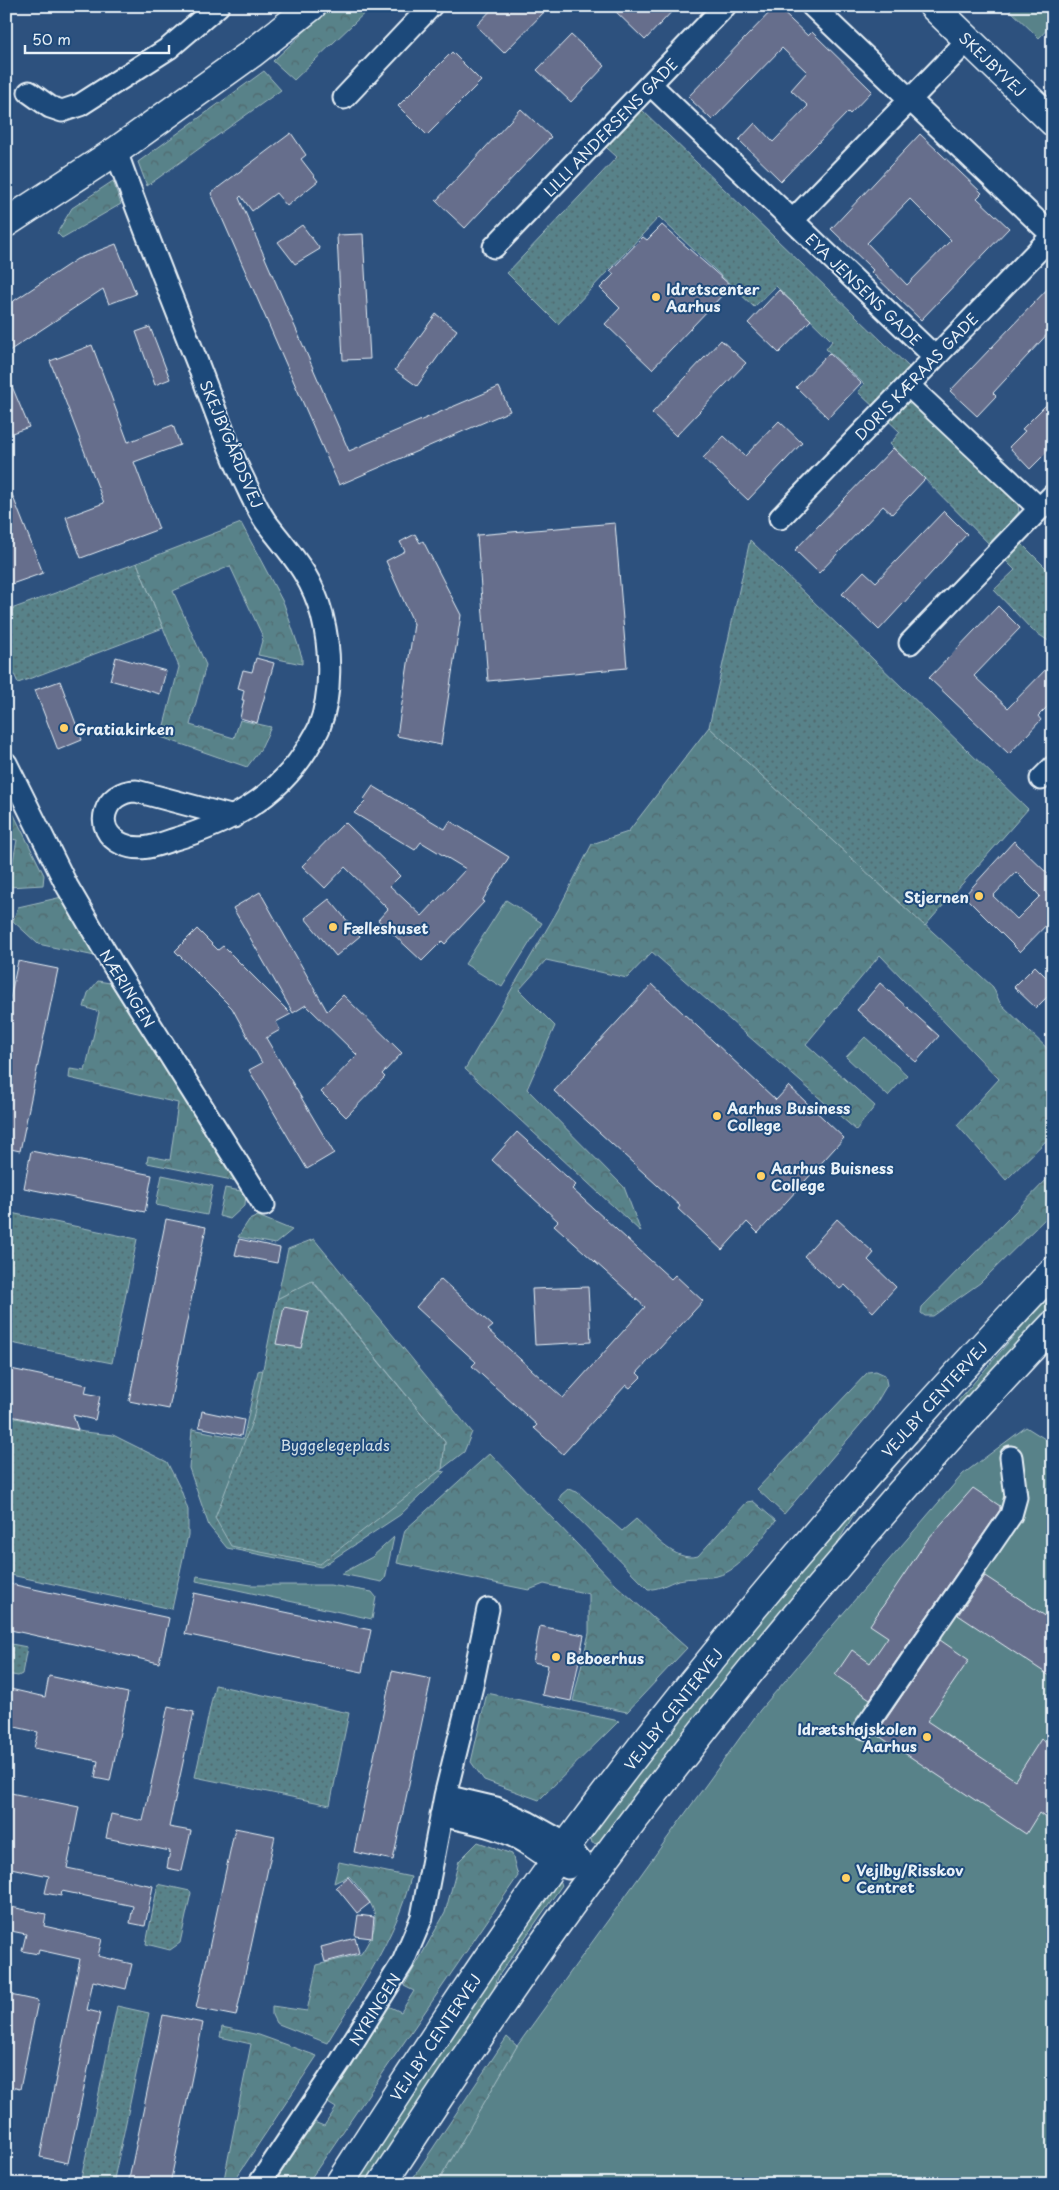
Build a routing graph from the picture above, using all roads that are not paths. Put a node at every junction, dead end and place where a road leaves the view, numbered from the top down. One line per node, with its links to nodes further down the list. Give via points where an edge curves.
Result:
1 (218, 6): 9 (street, via 169,48 80,105 62,111 50,107)
2 (432, 6): 10 (street)
3 (725, 6): 8 (street, LILLI ANDERSENS GADE)
4 (812, 6): 11 (street)
5 (933, 6): 7 (street, SKEJBYVEJ)
6 (300, 10): 13 (street)
7 (968, 40): 11 (street, EYA JENSENS GADE); 12 (street, SKEJBYVEJ)
8 (651, 85): 14 (street, EYA JENSENS GADE); 17 (street, LILLI ANDERSENS GADE)
9 (29, 92)
10 (344, 98)
11 (910, 100): 14 (street, EYA JENSENS GADE); 16 (street)
12 (1053, 122)
13 (116, 151): 15 (street); 24 (street, SKEJBYGÅRDSVEJ, via 239,469 265,520 309,578 328,639 327,686 319,729 280,783)
14 (793, 220): 18 (street, EYA JENSENS GADE)
15 (6, 222)
16 (1053, 235): 18 (street, DORIS KÆRAAS GADE)
17 (494, 247)
18 (934, 357): 19 (street, DORIS KÆRAAS GADE)
19 (908, 384): 20 (street); 21 (street, DORIS KÆRAAS GADE)
20 (1046, 502): 22 (street)
21 (780, 518)
22 (910, 644)
23 (6, 763): 25 (street, NÆRINGEN, via 90,926)
24 (234, 817): 24 (street, SKEJBYGÅRDSVEJ, via 136,791 116,795 104,817 109,834 119,843 141,849 194,834)
25 (264, 1205)
26 (1053, 1271): 32 (street, VEJLBY CENTERVEJ, via 931,1400 822,1525 711,1660)
27 (1053, 1325): 33 (street, via 959,1425 829,1573 741,1681)
28 (1011, 1457): 30 (street, via 1016,1497 1011,1515)
29 (488, 1608): 31 (street, NYRINGEN)
30 (865, 1728)
31 (443, 1805): 32 (street, via 496,1808 527,1822); 34 (street, NYRINGEN, via 422,1917 403,1962)
32 (561, 1854): 33 (street); 35 (street, VEJLBY CENTERVEJ, via 470,1983)
33 (592, 1876): 36 (street, via 480,2035)
34 (259, 2184)
35 (339, 2184)
36 (382, 2184)

